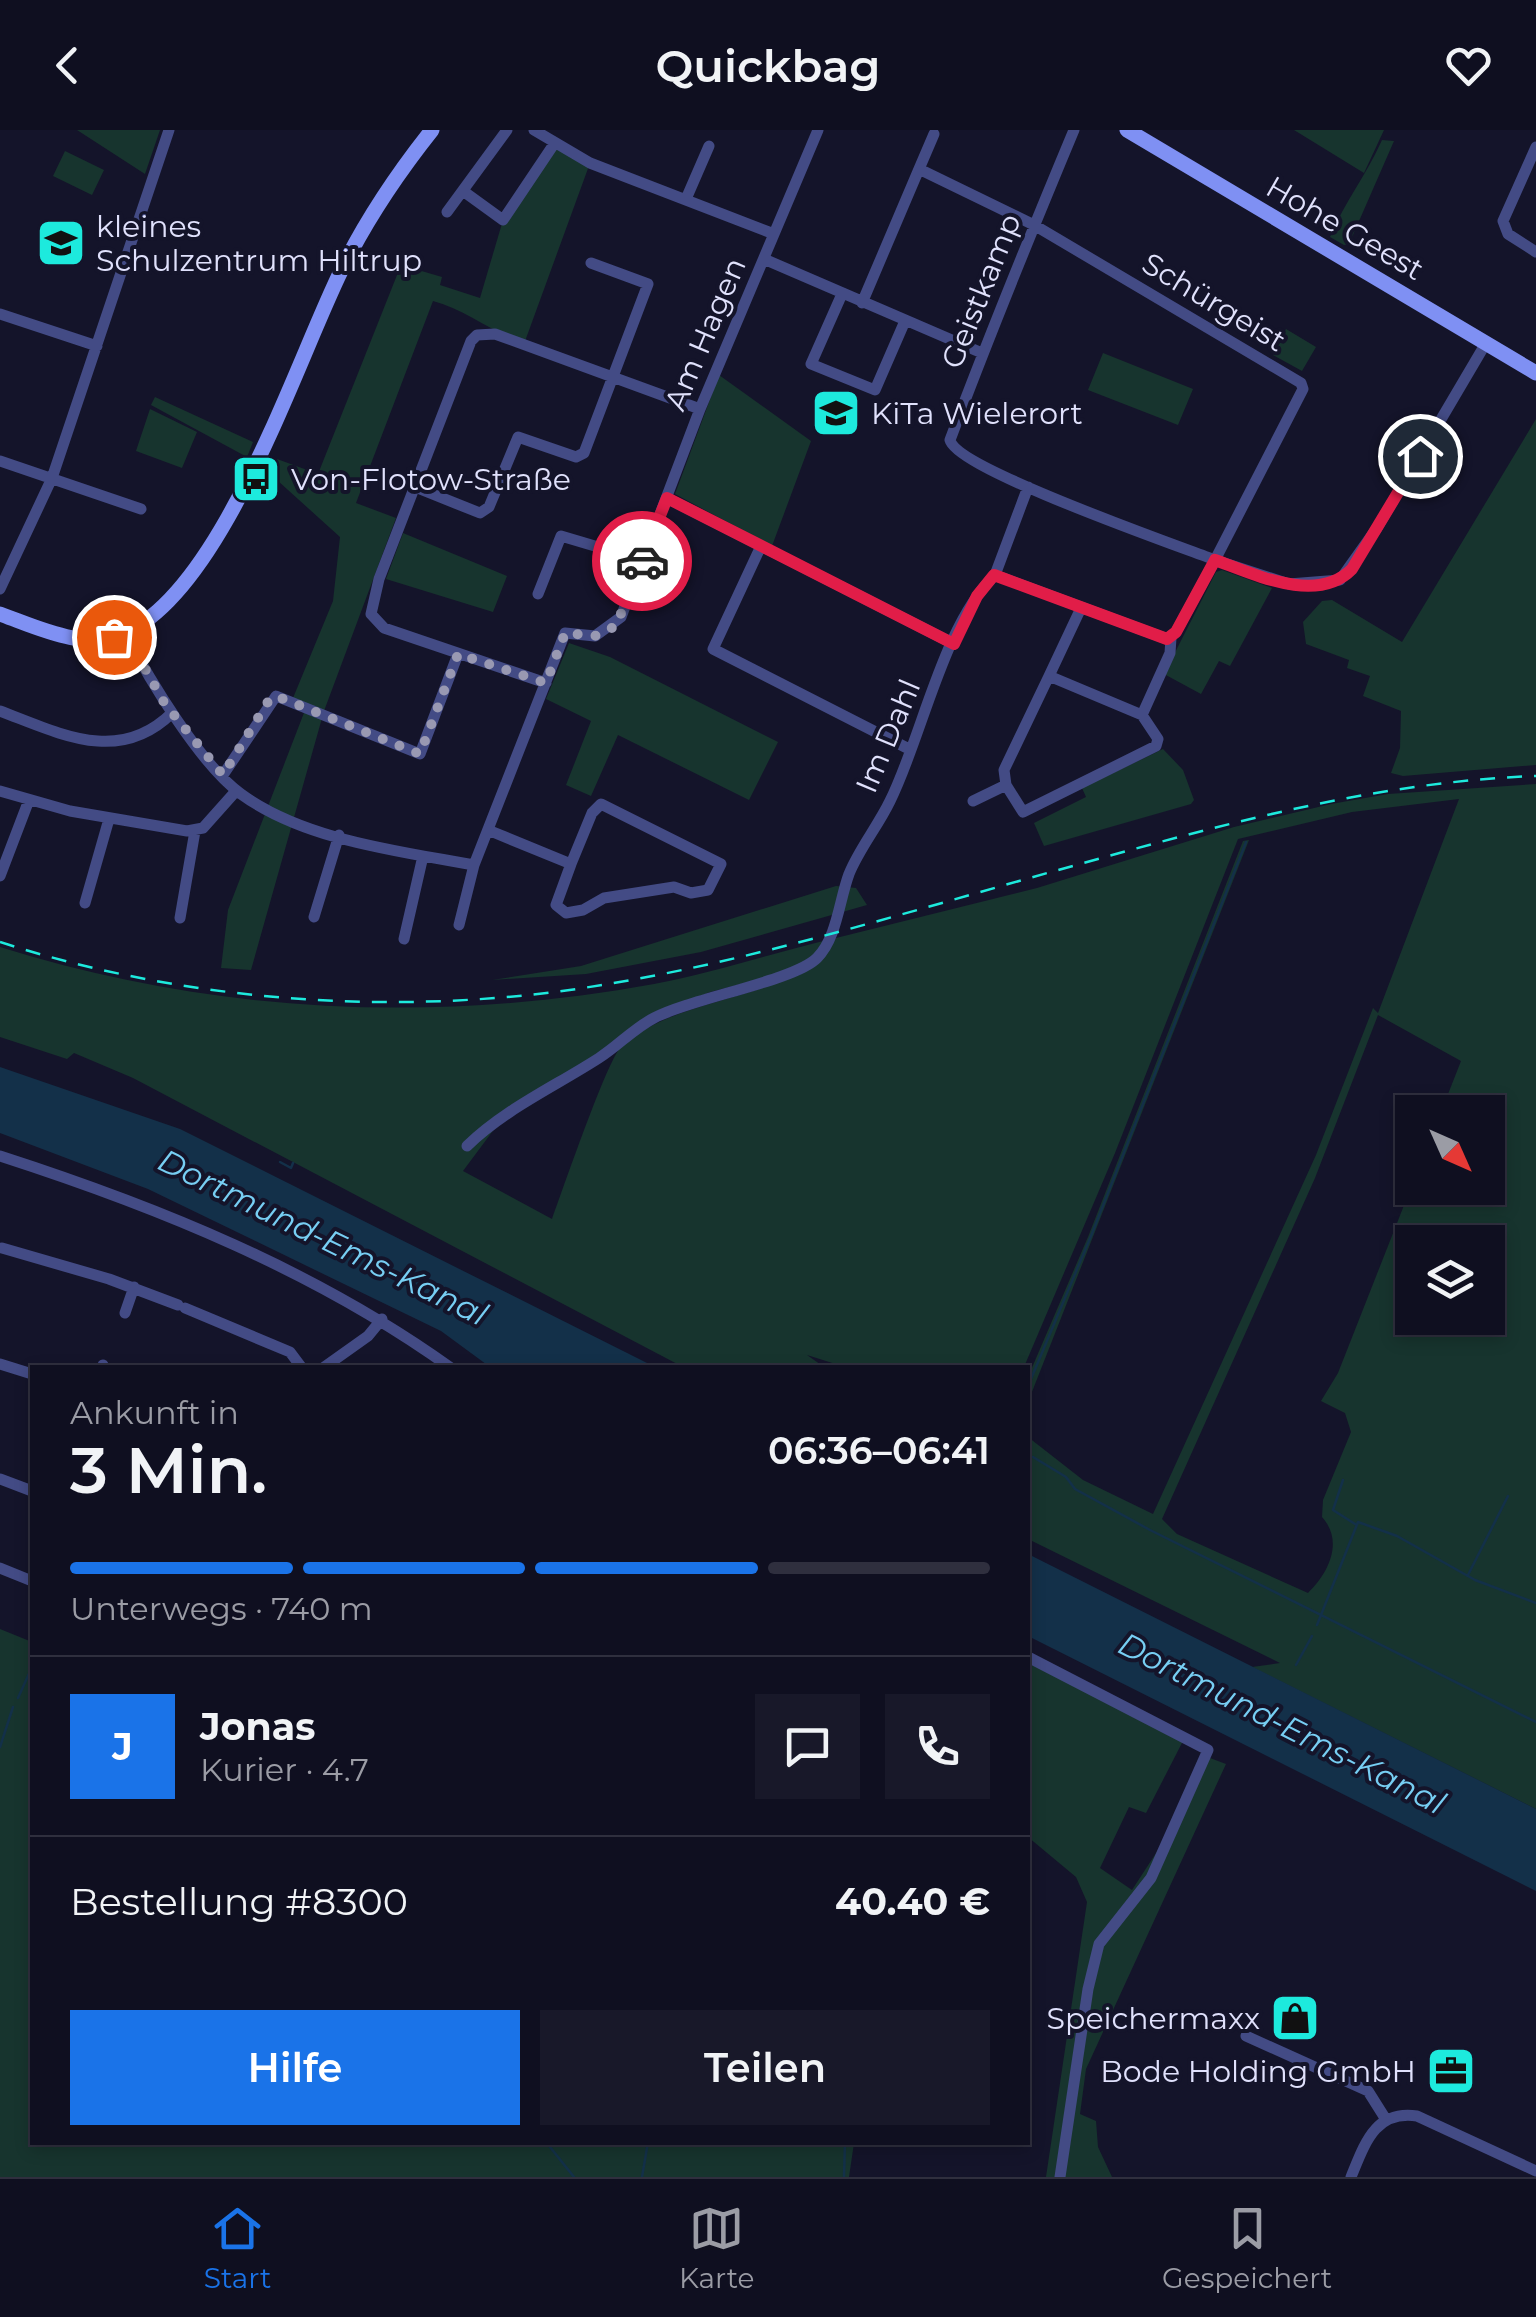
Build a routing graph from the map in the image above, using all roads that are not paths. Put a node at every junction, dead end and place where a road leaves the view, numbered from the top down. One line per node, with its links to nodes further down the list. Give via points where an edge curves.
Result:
1 (169, 130): 26 (street)
2 (432, 130): 45 (street, via 356,242 238,498 167,601)
3 (507, 130): 13 (street)
4 (534, 130): 9 (street)
5 (818, 130): 17 (street, Am Hagen)
6 (1074, 130): 16 (street, Geistkamp)
7 (1127, 130): 25 (street, Hohe Geest)
8 (934, 134): 12 (street)
9 (554, 144): 13 (street, via 503,220); 14 (street)
10 (708, 146): 14 (street)
11 (1536, 147): 18 (street, via 1503,221 1508,234)
12 (918, 169): 16 (street); 22 (street)
13 (463, 191): 15 (street)
14 (686, 199): 17 (street)
15 (446, 212)
16 (1034, 225): 27 (street, Geistkamp); 39 (street, Schürgeist, via 1303,386)
17 (774, 234): 19 (street, Am Hagen)
18 (1536, 252)
19 (764, 259): 21 (street); 30 (street, Am Hagen)
20 (591, 262): 29 (street, via 648,284)
21 (842, 294): 22 (street); 24 (street, via 812,364 827,371 875,390)
22 (862, 303): 24 (street)
23 (0, 314): 26 (street)
24 (905, 321): 27 (street)
25 (1486, 343): 28 (street, Hohe Geest); 39 (street, via 1340,580 1289,584)
26 (98, 346): 32 (street)
27 (982, 354): 33 (street, Geistkamp, via 952,447)
28 (1536, 372)
29 (613, 376): 30 (street); 34 (street, via 580,456 518,437 485,511); 34 (street, via 495,334 477,335)
30 (700, 409): 35 (street, Am Hagen)
31 (0, 460): 32 (street)
32 (52, 478): 36 (street); 41 (street)
33 (1028, 487): 39 (street, Geistkamp); 40 (street)
34 (415, 488): 48 (street, via 370,614 384,628)
35 (667, 498): 37 (street); 38 (street, Am Hagen)
36 (141, 509)
37 (761, 546): 47 (street); 54 (street, via 713,648)
38 (642, 560): 42 (street, via 561,536); 50 (street, Am Hagen, via 616,626 595,636 565,633)
39 (1215, 560): 46 (street)
40 (994, 575): 43 (street); 47 (street, Im Dahl)
41 (0, 589)
42 (538, 594)
43 (1081, 608): 46 (street); 49 (street)
44 (0, 614): 45 (street, via 79,640)
45 (125, 633): 52 (street)
46 (1171, 638): 53 (street)
47 (954, 644): 54 (street, Im Dahl)
48 (458, 654): 50 (street); 55 (street, via 420,754 276,696)
49 (1049, 676): 53 (street); 56 (street, via 1004,770)
50 (546, 683): 63 (street, Am Hagen)
51 (0, 711): 52 (street, via 118,743 137,740)
52 (172, 713): 55 (street)
53 (1142, 716): 56 (street, via 1156,746 1022,812)
54 (909, 748): 74 (street, Im Dahl, via 892,799 852,868 830,941 815,960 652,1018)
55 (223, 775): 58 (street)
56 (1006, 785): 60 (street)
57 (0, 790): 59 (street)
58 (236, 790): 62 (street); 64 (street, via 285,819)
59 (28, 800): 61 (street); 68 (street)
60 (973, 801)
61 (109, 819): 62 (street); 69 (street)
62 (196, 830): 71 (street)
63 (488, 830): 66 (street); 67 (street, Am Hagen)
64 (339, 835): 65 (street); 70 (street)
65 (423, 856): 67 (street); 73 (street)
66 (571, 864): 66 (street, via 556,905 566,913 604,898 674,887 708,890 721,864 600,804)
67 (474, 865): 72 (street, Am Hagen)
68 (0, 876)
69 (85, 903)
70 (314, 917)
71 (180, 918)
72 (459, 925)
73 (404, 939)
74 (467, 1146)
75 (0, 1156): 79 (street, via 214,1237)
76 (1, 1249): 77 (street)
77 (134, 1287): 78 (street); 81 (street, via 290,1352)
78 (124, 1313)
79 (382, 1319): 82 (street); 83 (street)
80 (0, 1364): 84 (street)
81 (300, 1365)
82 (327, 1365)
83 (448, 1365)
84 (30, 1373)
85 (0, 1479): 86 (street)
86 (30, 1490)
87 (0, 1568): 88 (street)
88 (30, 1580)
89 (1030, 1658): 93 (street, via 1208,1750 1151,1878 1104,1934 1096,1955)
90 (1246, 2036): 91 (street, via 1368,2091)
91 (1385, 2118): 92 (street, via 1417,2116); 94 (street)
92 (1536, 2170)
93 (1060, 2177)
94 (1351, 2177)

